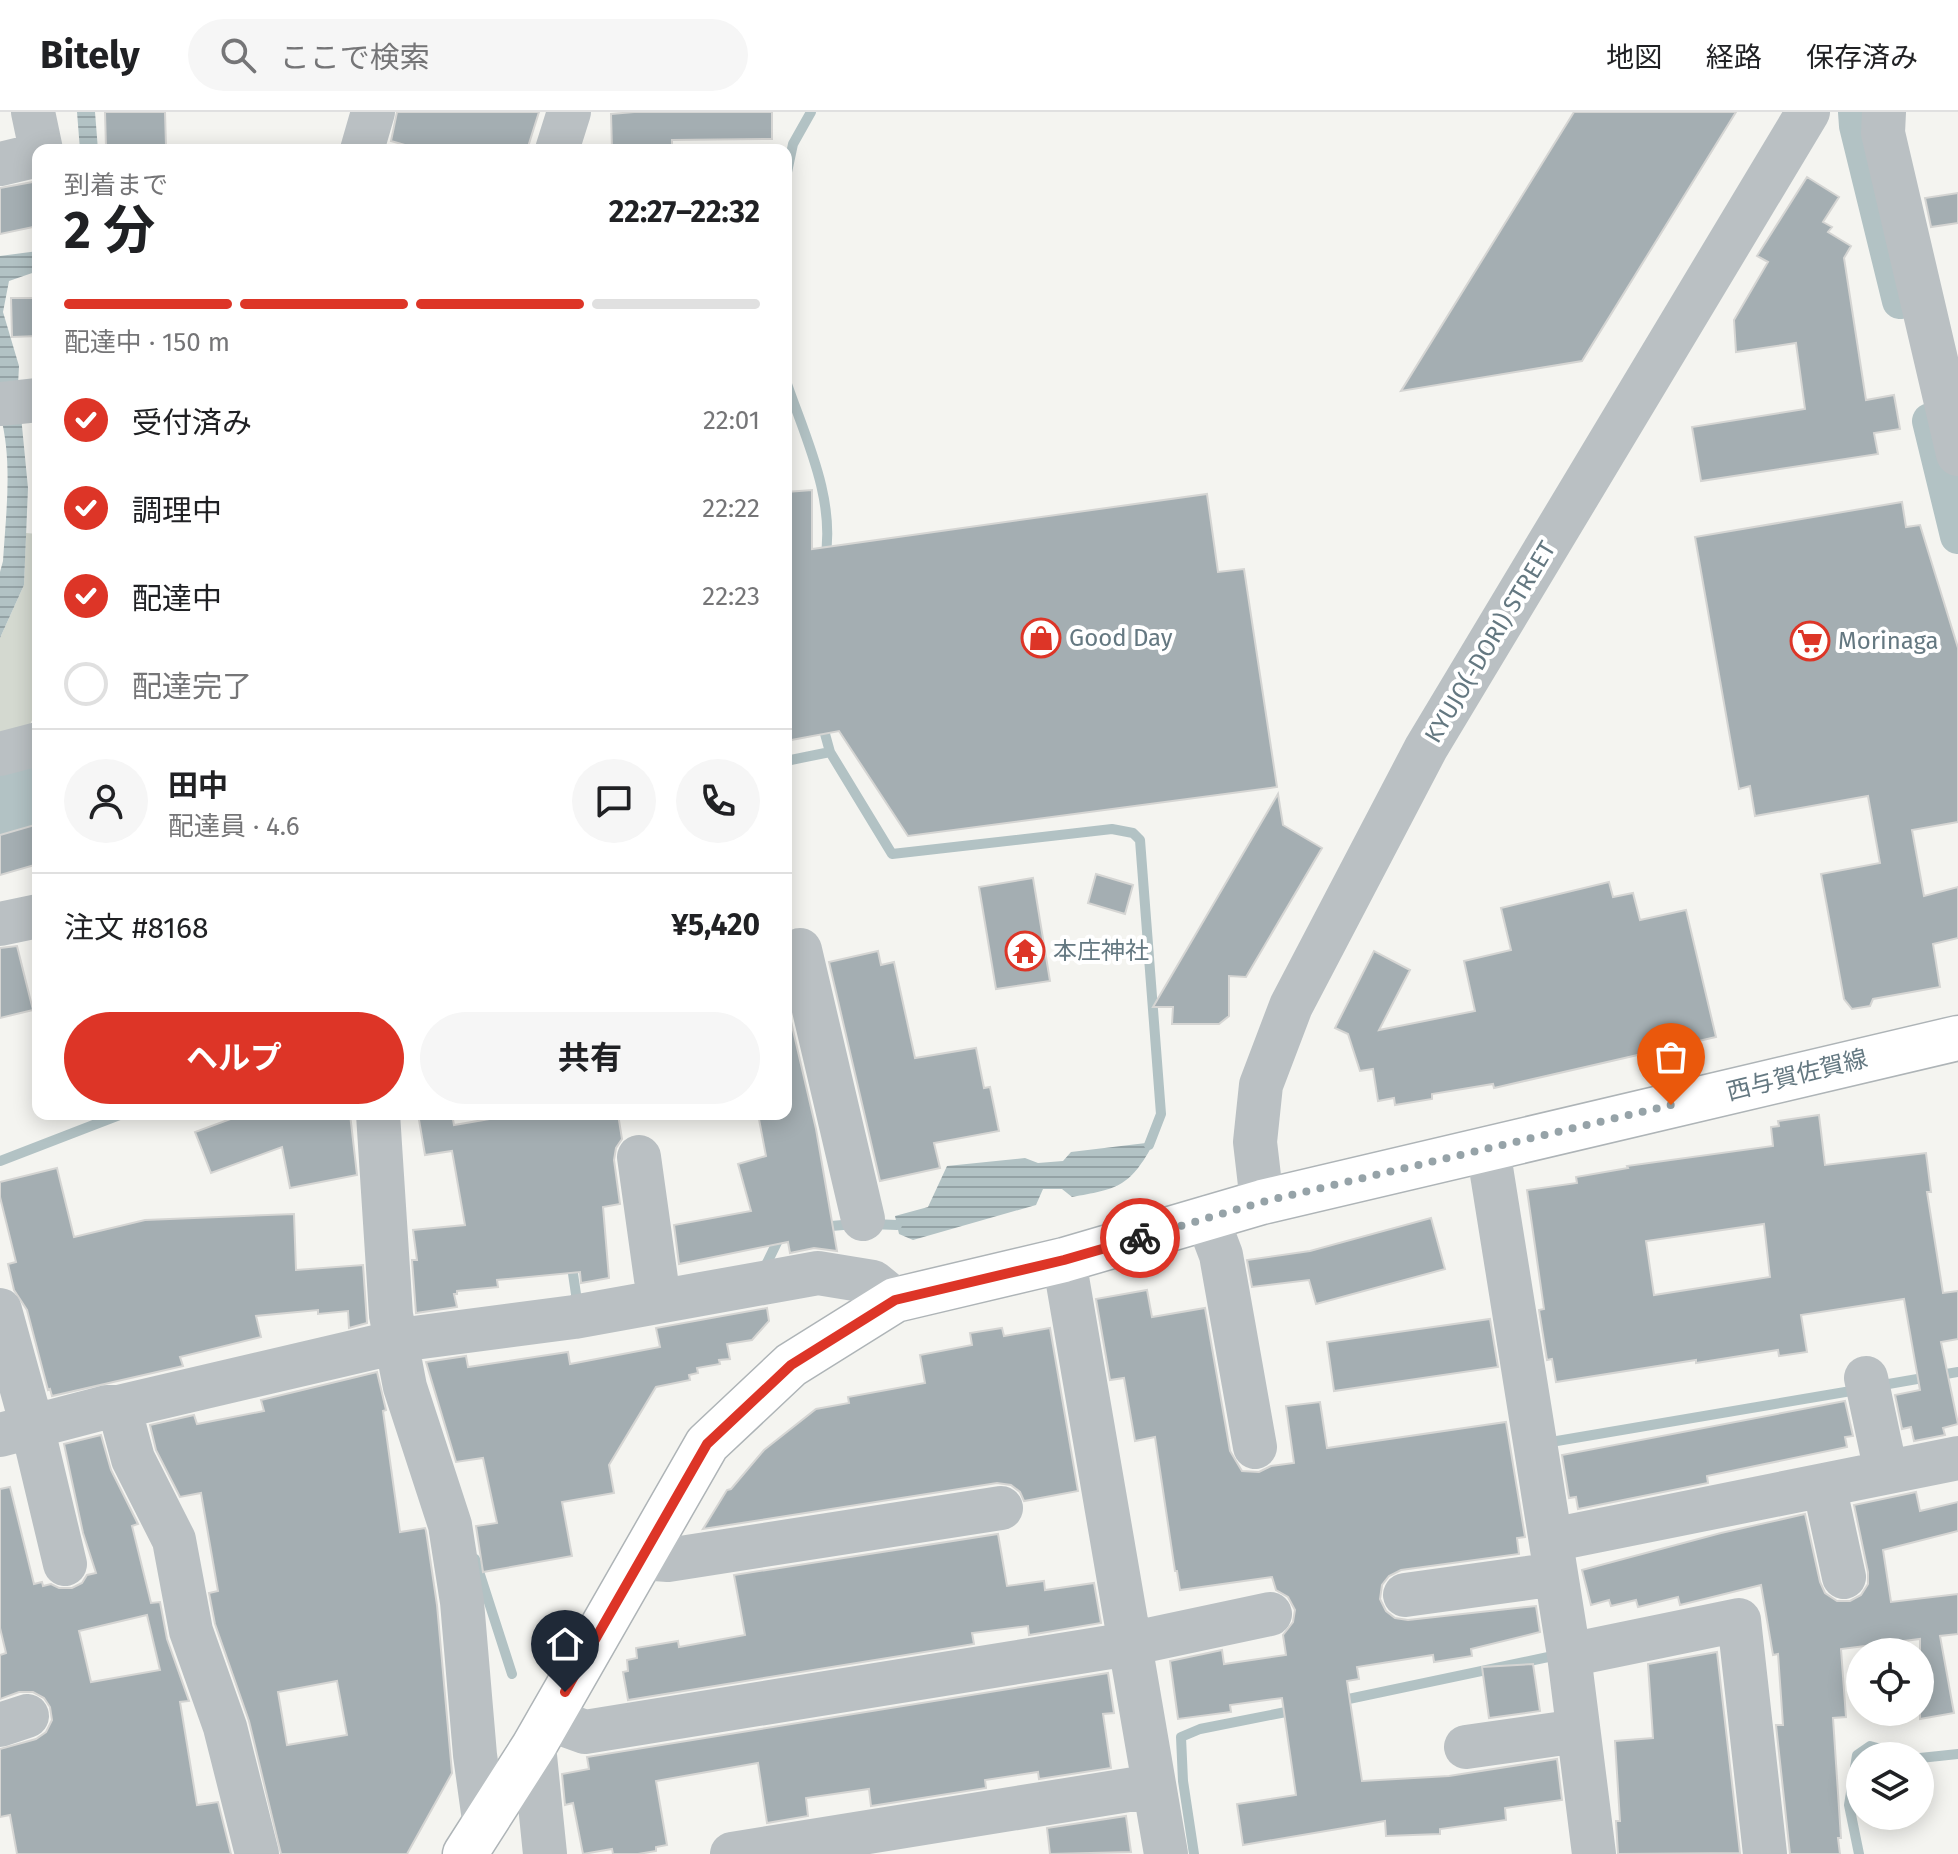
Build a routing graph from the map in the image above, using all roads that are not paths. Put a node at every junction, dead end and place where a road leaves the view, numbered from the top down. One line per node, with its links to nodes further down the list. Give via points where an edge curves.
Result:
1 (33, 112): 6 (street)
2 (373, 112): 7 (street)
3 (569, 112): 8 (street)
4 (1808, 112): 21 (street, KYUJO(-DORI) STREET, via 1426,748 1291,1006 1261,1085 1255,1142)
5 (1884, 112): 11 (street, via 1883,133)
6 (40, 144)
7 (364, 144)
8 (559, 144)
9 (32, 156): 10 (street)
10 (0, 164)
11 (1958, 454)
12 (32, 746): 13 (street)
13 (0, 754)
14 (32, 917): 15 (street)
15 (0, 924)
16 (800, 950): 23 (street)
17 (1958, 1038): 19 (main road, 西与賀佐賀線)
18 (378, 1120): 28 (street)
19 (1488, 1149): 21 (main road, 西与賀佐賀線); 37 (street)
20 (639, 1157): 25 (street)
21 (1262, 1202): 22 (main road, 西与賀佐賀線)
22 (1207, 1218): 24 (main road, 西与賀佐賀線); 32 (street, via 1221,1255)
23 (863, 1219)
24 (1064, 1260): 26 (main road, 西与賀佐賀線); 43 (street)
25 (656, 1279)
26 (895, 1300): 28 (street, via 873,1282 818,1273); 38 (main road, 西与賀佐賀線, via 791,1365 707,1444)
27 (0, 1310): 31 (street)
28 (396, 1344): 30 (street); 49 (street, via 450,1525 475,1755)
29 (1868, 1385): 34 (street)
30 (119, 1407): 31 (street); 50 (street, via 133,1459 174,1540 191,1631 225,1727)
31 (16, 1431): 39 (street)
32 (1255, 1447)
33 (1958, 1458): 34 (street)
34 (1886, 1472): 35 (street)
35 (1824, 1485): 37 (street); 40 (street)
36 (1001, 1508): 38 (street, via 668,1560)
37 (1554, 1557): 41 (street); 44 (street)
38 (642, 1558): 46 (main road, 西与賀佐賀線)
39 (65, 1564)
40 (1844, 1577)
41 (1405, 1595)
42 (1270, 1614): 43 (street)
43 (1129, 1644): 46 (street, via 585,1732); 48 (street)
44 (1569, 1655): 45 (street); 55 (street, via 1739,1620)
45 (1578, 1731): 47 (street); 54 (street)
46 (542, 1732): 49 (main road, 西与賀佐賀線); 51 (street)
47 (1466, 1747)
48 (1153, 1786): 52 (street); 53 (street)
49 (475, 1837)
50 (257, 1854)
51 (545, 1854)
52 (732, 1854)
53 (1166, 1854)
54 (1594, 1854)
55 (1765, 1854)

